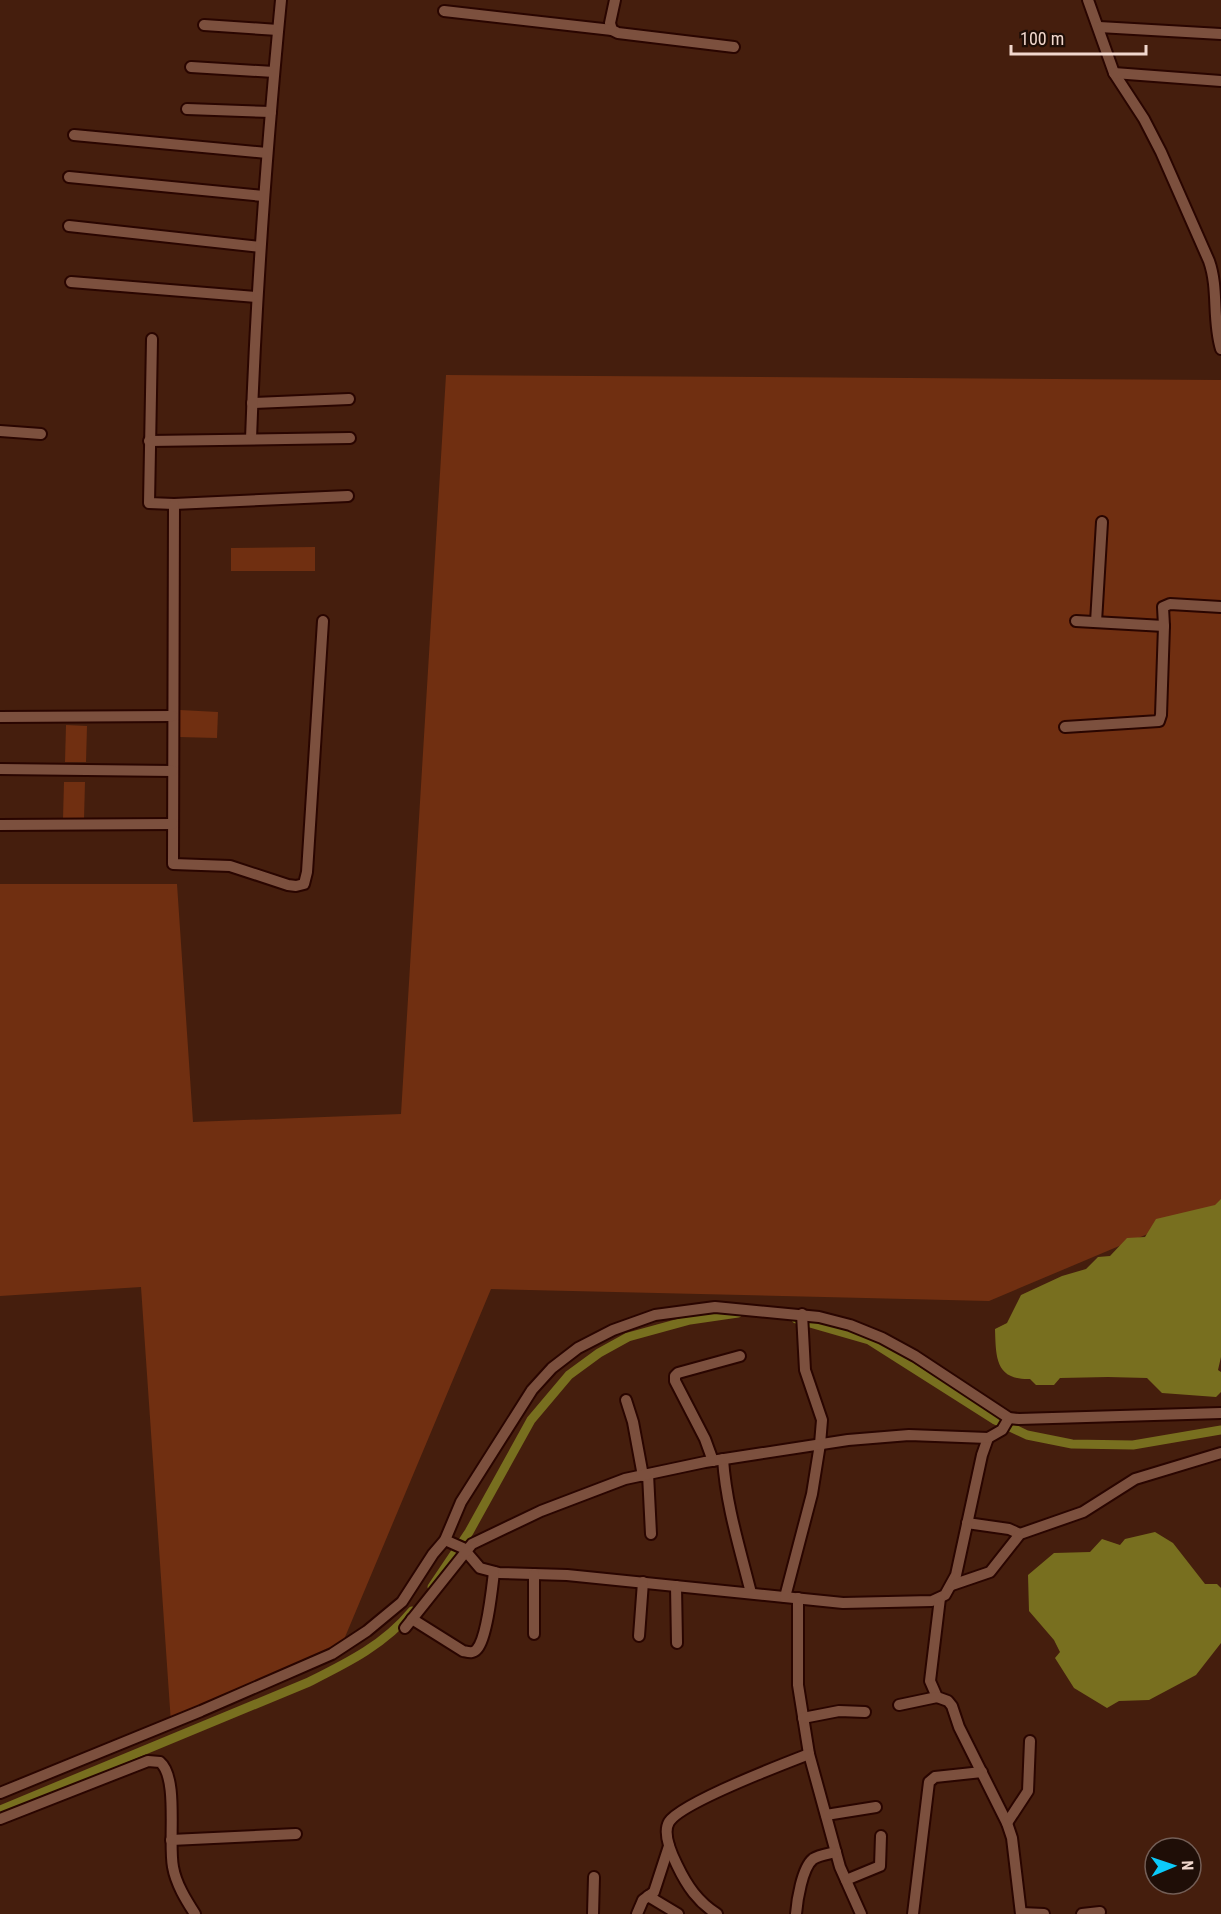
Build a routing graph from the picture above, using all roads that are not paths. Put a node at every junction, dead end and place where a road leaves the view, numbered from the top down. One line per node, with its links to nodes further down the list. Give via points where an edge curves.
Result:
1 (281, 0): 7 (street)
2 (615, 0): 8 (street)
3 (1088, 0): 6 (street)
4 (444, 11): 8 (street)
5 (204, 25): 7 (street)
6 (1099, 27): 9 (street); 13 (street)
7 (278, 30): 12 (street)
8 (612, 30): 10 (street)
9 (1221, 34)
10 (734, 47)
11 (191, 67): 12 (street)
12 (274, 72): 16 (street)
13 (1114, 73): 14 (street); 26 (street, via 1151,131 1209,261)
14 (1221, 81)
15 (187, 109): 16 (street)
16 (271, 112): 18 (street)
17 (74, 135): 18 (street)
18 (267, 153): 20 (street)
19 (69, 177): 20 (street)
20 (263, 196): 22 (street)
21 (69, 226): 22 (street)
22 (260, 247): 24 (street)
23 (72, 282): 24 (street)
24 (257, 297): 28 (street)
25 (152, 339): 33 (street)
26 (1221, 348)
27 (349, 399): 28 (street)
28 (252, 403): 32 (street)
29 (0, 431): 30 (street)
30 (41, 434)
31 (350, 438): 32 (street)
32 (251, 439): 33 (street)
33 (149, 441): 35 (street, via 149,503)
34 (348, 496): 35 (street)
35 (174, 504): 42 (street)
36 (1102, 522): 40 (street)
37 (1221, 607): 41 (street, via 1170,604 1162,610)
38 (323, 621): 47 (street, via 304,884 288,885 230,866 173,864)
39 (1076, 621): 40 (street)
40 (1096, 622): 41 (street)
41 (1164, 626): 44 (street, via 1159,721)
42 (173, 716): 43 (street); 46 (street)
43 (0, 717)
44 (1065, 727)
45 (0, 769): 46 (street)
46 (173, 771): 47 (street)
47 (173, 824): 48 (street)
48 (0, 825)
49 (802, 1319): 53 (street, via 850,1324 882,1338 915,1356); 55 (street, via 807,1378 822,1420); 62 (street, via 715,1306 655,1315 578,1348 532,1390 461,1502)
50 (740, 1356): 57 (street, via 675,1376)
51 (626, 1400): 58 (street)
52 (1221, 1413): 53 (street, via 1031,1419)
53 (1006, 1424): 54 (street)
54 (988, 1438): 55 (street, via 909,1435); 59 (street)
55 (820, 1444): 57 (street); 69 (street, via 812,1494)
56 (1221, 1453): 61 (street, via 1135,1479 1083,1512)
57 (718, 1460): 58 (street); 68 (street)
58 (646, 1475): 60 (street); 62 (street, via 540,1510 472,1544)
59 (967, 1522): 61 (street); 67 (street)
60 (651, 1534)
61 (1020, 1534): 67 (street, via 990,1572)
62 (457, 1546): 63 (street, via 480,1568); 72 (street); 84 (street, via 433,1554 402,1602 332,1654)
63 (494, 1572): 64 (street); 72 (street, via 486,1623 474,1651 463,1651)
64 (534, 1574): 65 (street); 74 (street)
65 (643, 1582): 66 (street); 75 (street)
66 (676, 1586): 68 (street); 76 (street)
67 (952, 1586): 71 (street)
68 (751, 1593): 69 (street)
69 (785, 1597): 70 (street)
70 (798, 1598): 71 (street, via 843,1603); 80 (street, via 798,1685)
71 (940, 1598): 77 (street, via 930,1681)
72 (412, 1619): 73 (street)
73 (405, 1628)
74 (534, 1634)
75 (639, 1636)
76 (677, 1643)
77 (936, 1697): 78 (street); 83 (street, via 950,1703)
78 (899, 1705)
79 (865, 1712): 80 (street)
80 (803, 1718): 82 (street)
81 (1030, 1741): 88 (street, via 1028,1791)
82 (809, 1754): 86 (street); 92 (street, via 758,1774 674,1817 667,1828)
83 (982, 1772): 88 (street); 106 (street, via 935,1777 929,1782)
84 (0, 1793)
85 (876, 1807): 86 (street)
86 (826, 1815): 93 (street)
87 (0, 1819): 91 (street, via 156,1761 164,1765 170,1779)
88 (1007, 1823): 98 (street)
89 (296, 1834): 91 (street)
90 (881, 1836): 95 (street, via 880,1866)
91 (171, 1840): 99 (street, via 173,1870)
92 (669, 1846): 96 (street, via 654,1892); 103 (street, via 683,1878 699,1901)
93 (836, 1852): 95 (street); 104 (street, via 818,1856 807,1866)
94 (594, 1877): 100 (street)
95 (846, 1880): 105 (street)
96 (648, 1896): 101 (street); 102 (street)
97 (1100, 1912): 108 (street)
98 (1021, 1913): 107 (street)
99 (195, 1914)
100 (593, 1914)
101 (637, 1914)
102 (678, 1914)
103 (717, 1914)
104 (796, 1914)
105 (861, 1914)
106 (913, 1914)
107 (1044, 1914)
108 (1082, 1914)

